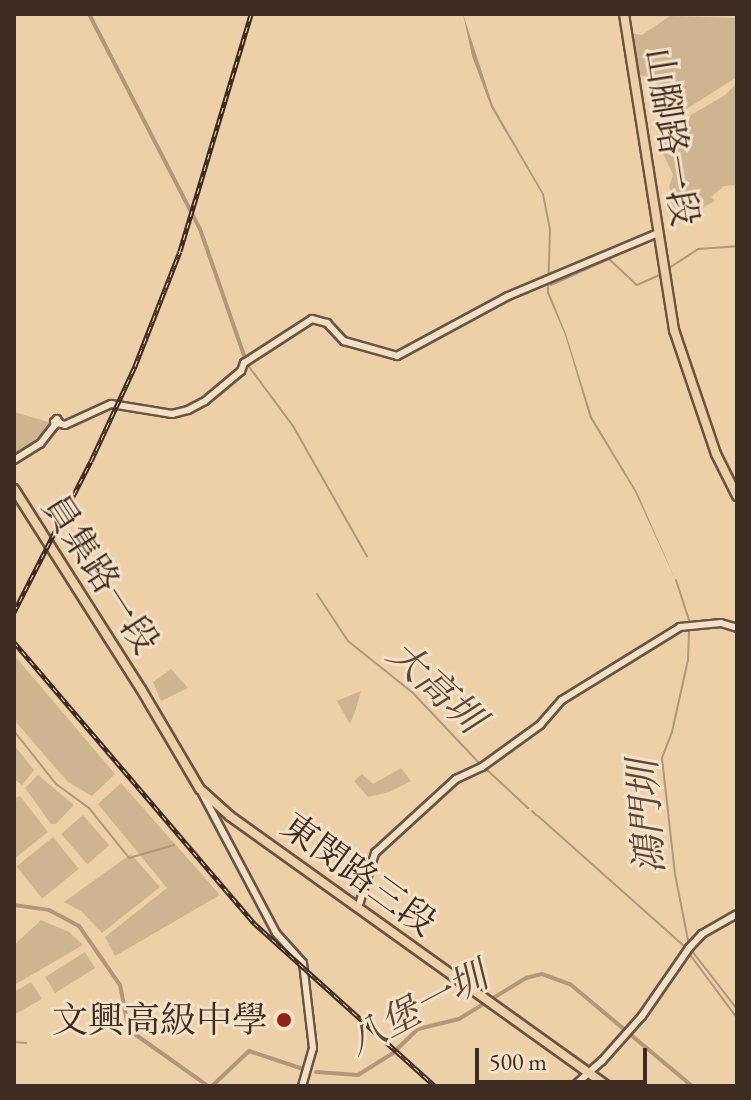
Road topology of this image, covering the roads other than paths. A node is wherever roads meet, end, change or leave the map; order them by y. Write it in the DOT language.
graph roads {
  1 [pos="624,14"];
  2 [pos="658,233"];
  3 [pos="14,460"];
  4 [pos="14,489"];
  5 [pos="737,496"];
  6 [pos="737,628"];
  7 [pos="200,789"];
  8 [pos="358,908"];
  9 [pos="737,914"];
  10 [pos="296,954"];
  11 [pos="306,1071"];
  12 [pos="589,1074"];
  13 [pos="300,1086"];
  14 [pos="574,1086"];
  15 [pos="607,1086"];
  1 -- 2 [label="main road, 山腳路一段"];
  2 -- 3 [label="street"];
  2 -- 5 [label="main road, 山腳路一段"];
  4 -- 7 [label="main road, 員集路一段"];
  6 -- 8 [label="street"];
  7 -- 8 [label="main road, 東閔路三段"];
  7 -- 10 [label="street"];
  8 -- 12 [label="main road, 東閔路三段"];
  9 -- 12 [label="street"];
  10 -- 11 [label="street"];
  10 -- 11 [label="street"];
  11 -- 13 [label="street"];
  12 -- 14 [label="street"];
  12 -- 15 [label="main road, 東閔路三段"];
}
